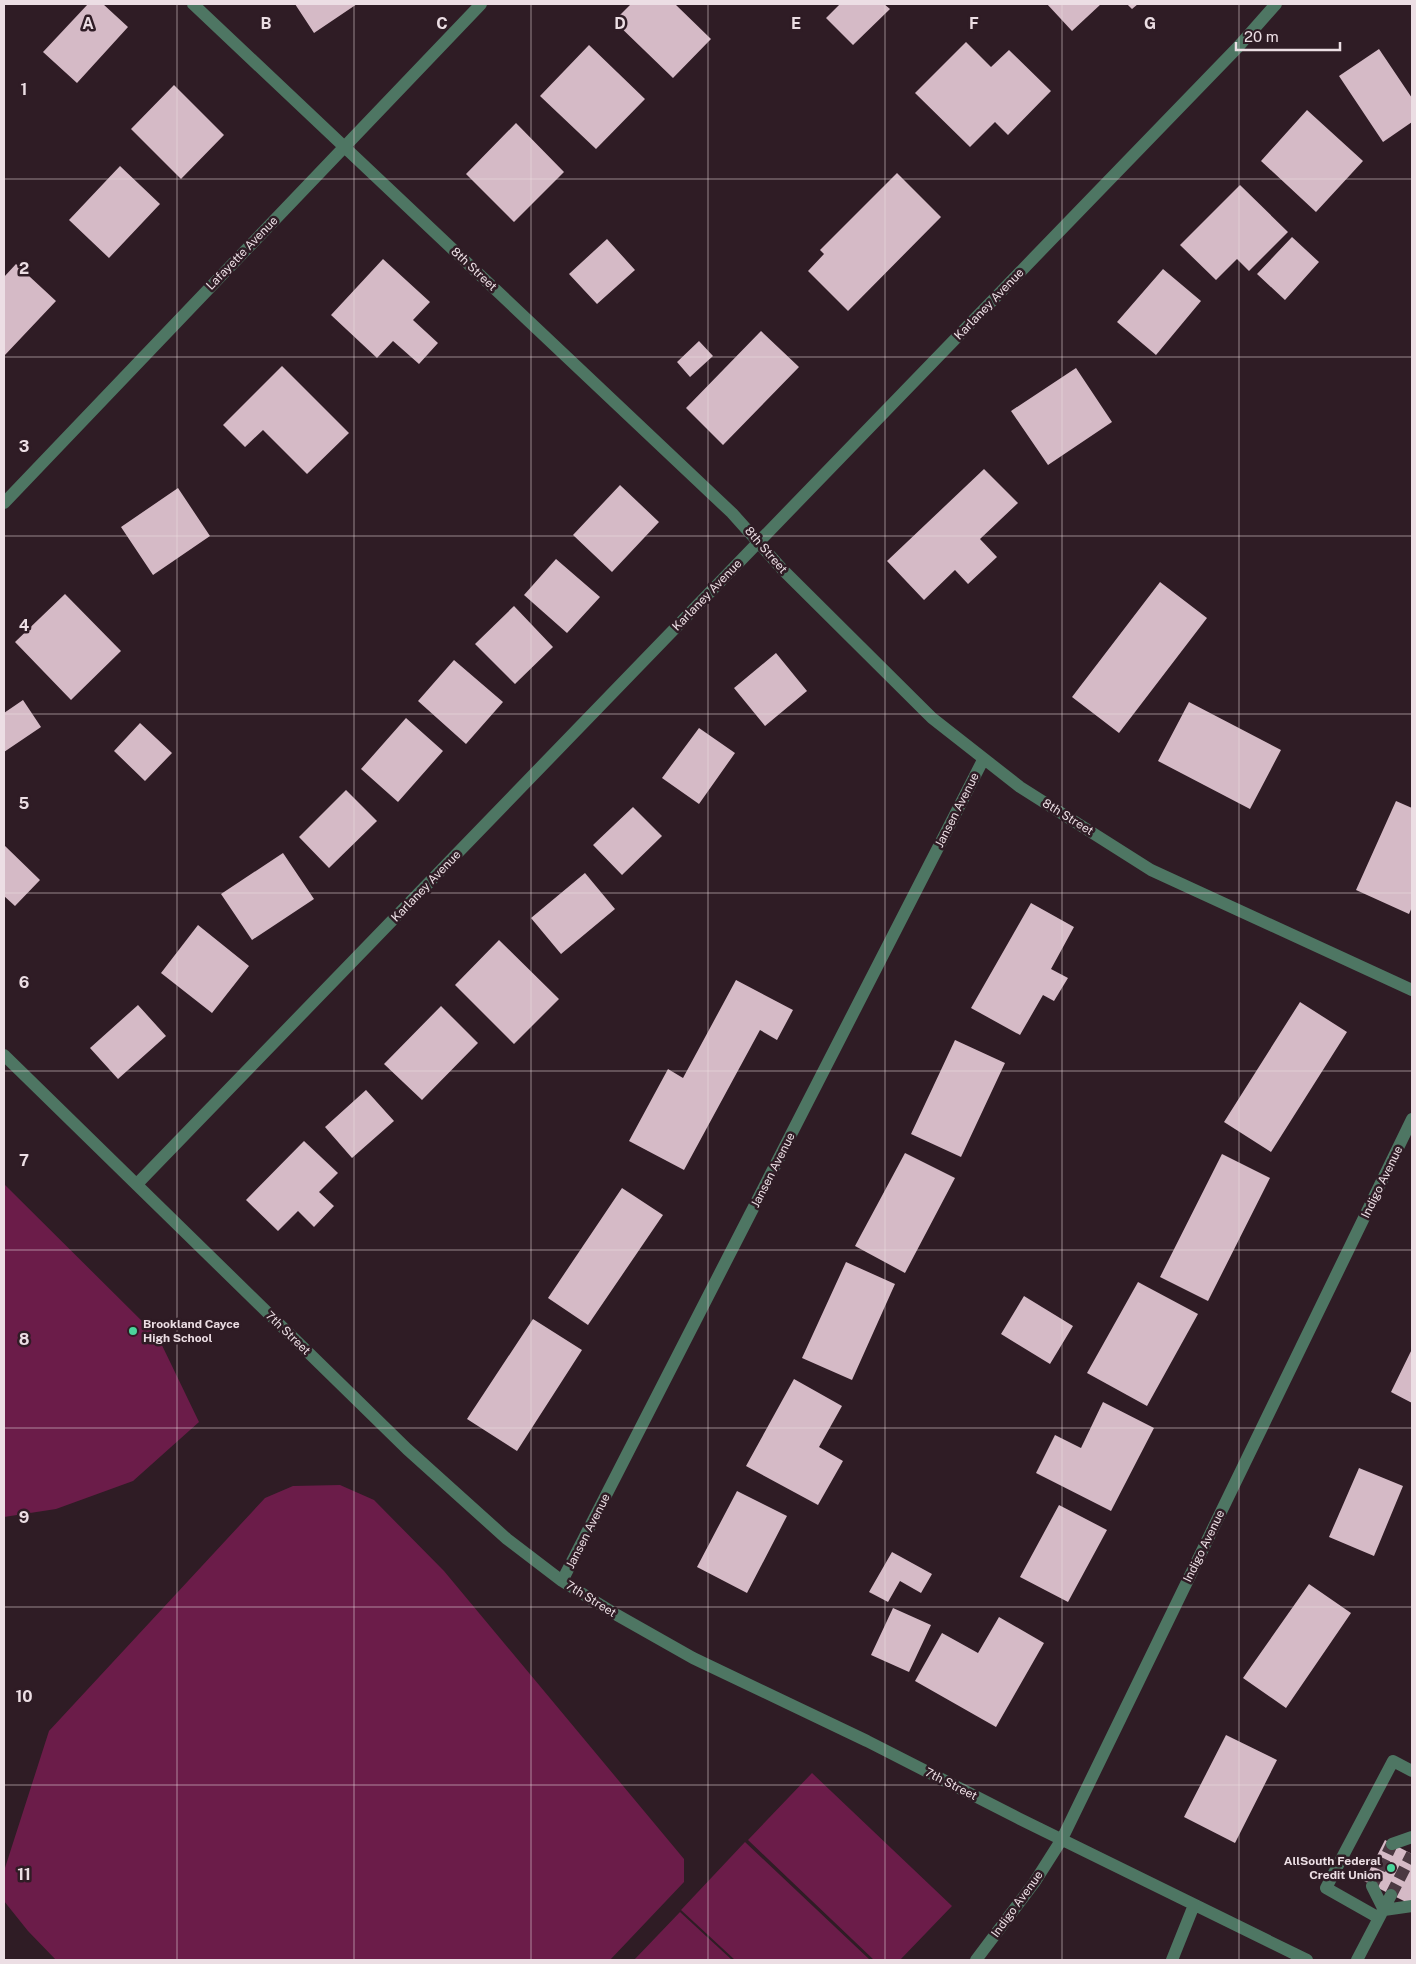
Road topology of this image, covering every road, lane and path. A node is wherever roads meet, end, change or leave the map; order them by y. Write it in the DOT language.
graph roads {
  1 [pos="193,4"];
  2 [pos="481,4"];
  3 [pos="1276,4"];
  4 [pos="344,147"];
  5 [pos="4,503"];
  6 [pos="759,542"];
  7 [pos="983,760"];
  8 [pos="1412,990"];
  9 [pos="4,1055"];
  10 [pos="1412,1119"];
  11 [pos="137,1184"];
  12 [pos="562,1581"];
  13 [pos="1412,1771"];
  14 [pos="1412,1837"];
  15 [pos="1062,1839"];
  16 [pos="1392,1844"];
  17 [pos="1372,1886"];
  18 [pos="1391,1895"];
  19 [pos="1194,1905"];
  20 [pos="1412,1906"];
  21 [pos="1381,1914"];
  22 [pos="976,1960"];
  23 [pos="1172,1960"];
  24 [pos="1307,1960"];
  25 [pos="1357,1960"];
  1 -- 4 [label="street, 8th Street"];
  2 -- 4 [label="street, Lafayette Avenue"];
  3 -- 6 [label="street, Karlaney Avenue"];
  4 -- 5 [label="street, Lafayette Avenue"];
  4 -- 6 [label="street, 8th Street"];
  6 -- 7 [label="street, 8th Street"];
  6 -- 11 [label="street, Karlaney Avenue"];
  7 -- 8 [label="street, 8th Street"];
  7 -- 12 [label="street, Jansen Avenue"];
  9 -- 11 [label="street, 7th Street"];
  10 -- 15 [label="street, Indigo Avenue"];
  11 -- 12 [label="street, 7th Street"];
  12 -- 15 [label="street, 7th Street"];
  13 -- 21 [label="street"];
  14 -- 16 [label="street"];
  15 -- 19 [label="street, 7th Street"];
  15 -- 22 [label="street, Indigo Avenue"];
  17 -- 21 [label="street"];
  18 -- 21 [label="street"];
  19 -- 23 [label="street"];
  19 -- 24 [label="street, 7th Street"];
  20 -- 21 [label="street"];
  21 -- 25 [label="street"];
}
